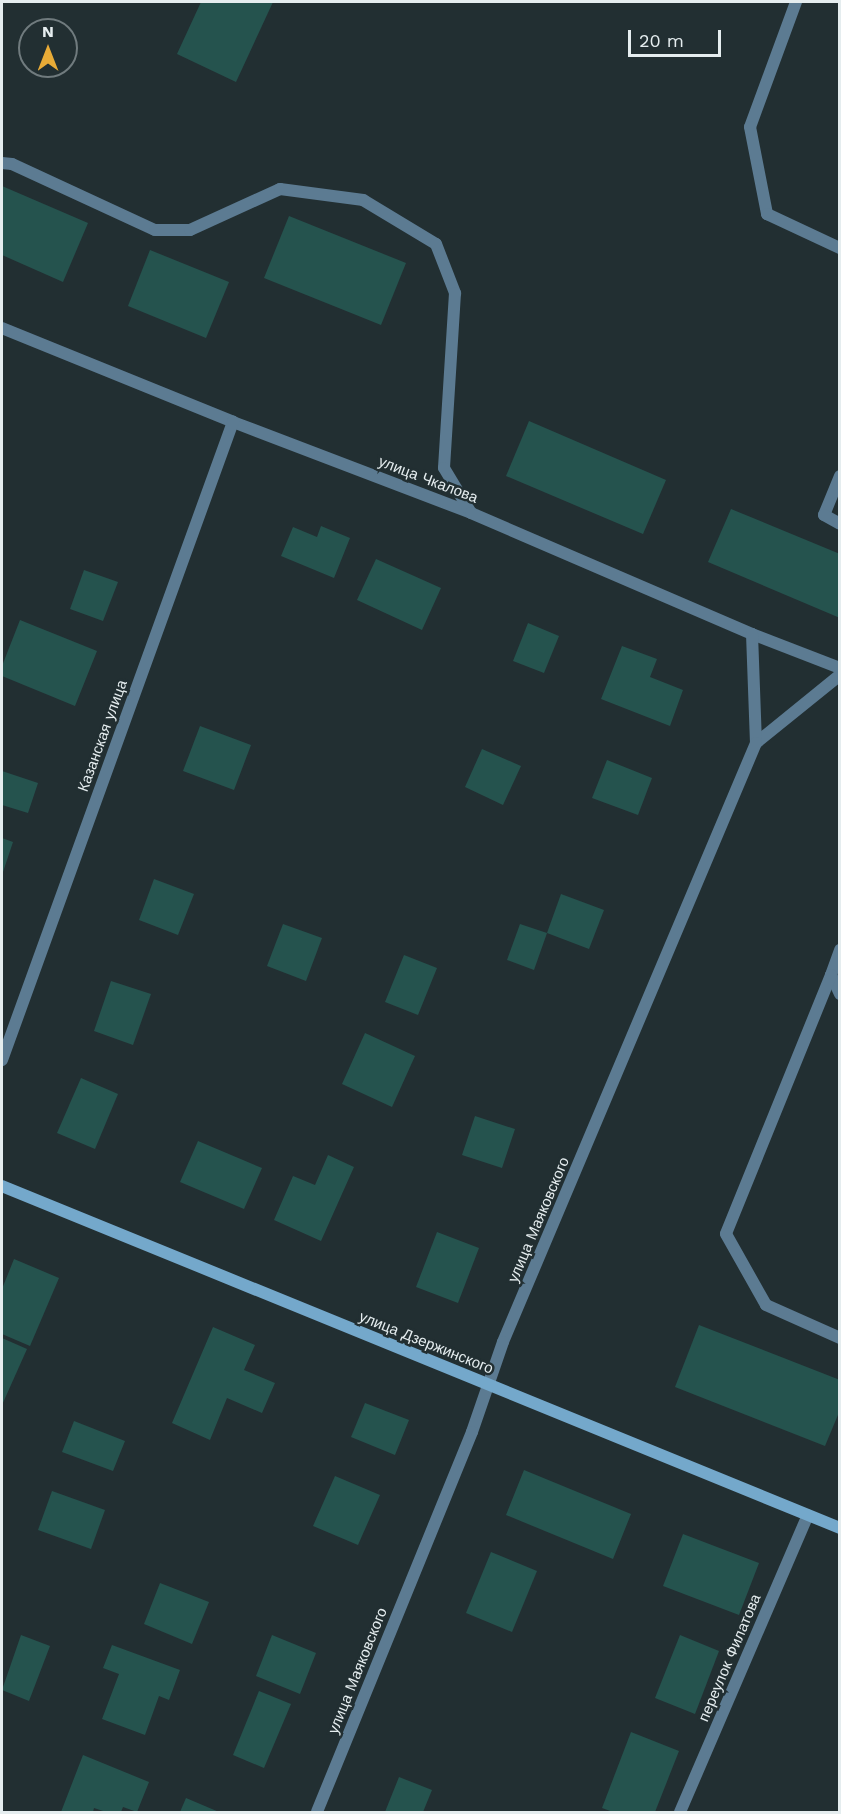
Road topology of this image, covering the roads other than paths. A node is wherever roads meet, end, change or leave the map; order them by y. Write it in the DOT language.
graph roads {
  1 [pos="796,2"];
  2 [pos="2,163"];
  3 [pos="840,248"];
  4 [pos="2,328"];
  5 [pos="233,422"];
  6 [pos="840,476"];
  7 [pos="471,513"];
  8 [pos="840,524"];
  9 [pos="752,634"];
  10 [pos="840,668"];
  11 [pos="840,675"];
  12 [pos="756,742"];
  13 [pos="840,950"];
  14 [pos="831,975"];
  15 [pos="840,994"];
  16 [pos="2,1060"];
  17 [pos="2,1186"];
  18 [pos="840,1338"];
  19 [pos="487,1385"];
  20 [pos="808,1515"];
  21 [pos="840,1528"];
  22 [pos="317,1812"];
  23 [pos="680,1812"];
  1 -- 3 [label="street"];
  2 -- 7 [label="street"];
  4 -- 5 [label="street, улица Чкалова"];
  5 -- 7 [label="street, улица Чкалова"];
  5 -- 16 [label="street, Казанская улица"];
  6 -- 8 [label="street"];
  7 -- 9 [label="street, улица Чкалова"];
  9 -- 10 [label="street, улица Чкалова"];
  9 -- 12 [label="street, улица Маяковского"];
  11 -- 12 [label="street"];
  12 -- 19 [label="street, улица Маяковского"];
  13 -- 14 [label="street"];
  14 -- 15 [label="street"];
  14 -- 18 [label="street"];
  17 -- 19 [label="street, улица Дзержинского"];
  19 -- 20 [label="street, улица Дзержинского"];
  19 -- 22 [label="street, улица Маяковского"];
  20 -- 21 [label="street, улица Дзержинского"];
  20 -- 23 [label="street, переулок Филатова"];
}
